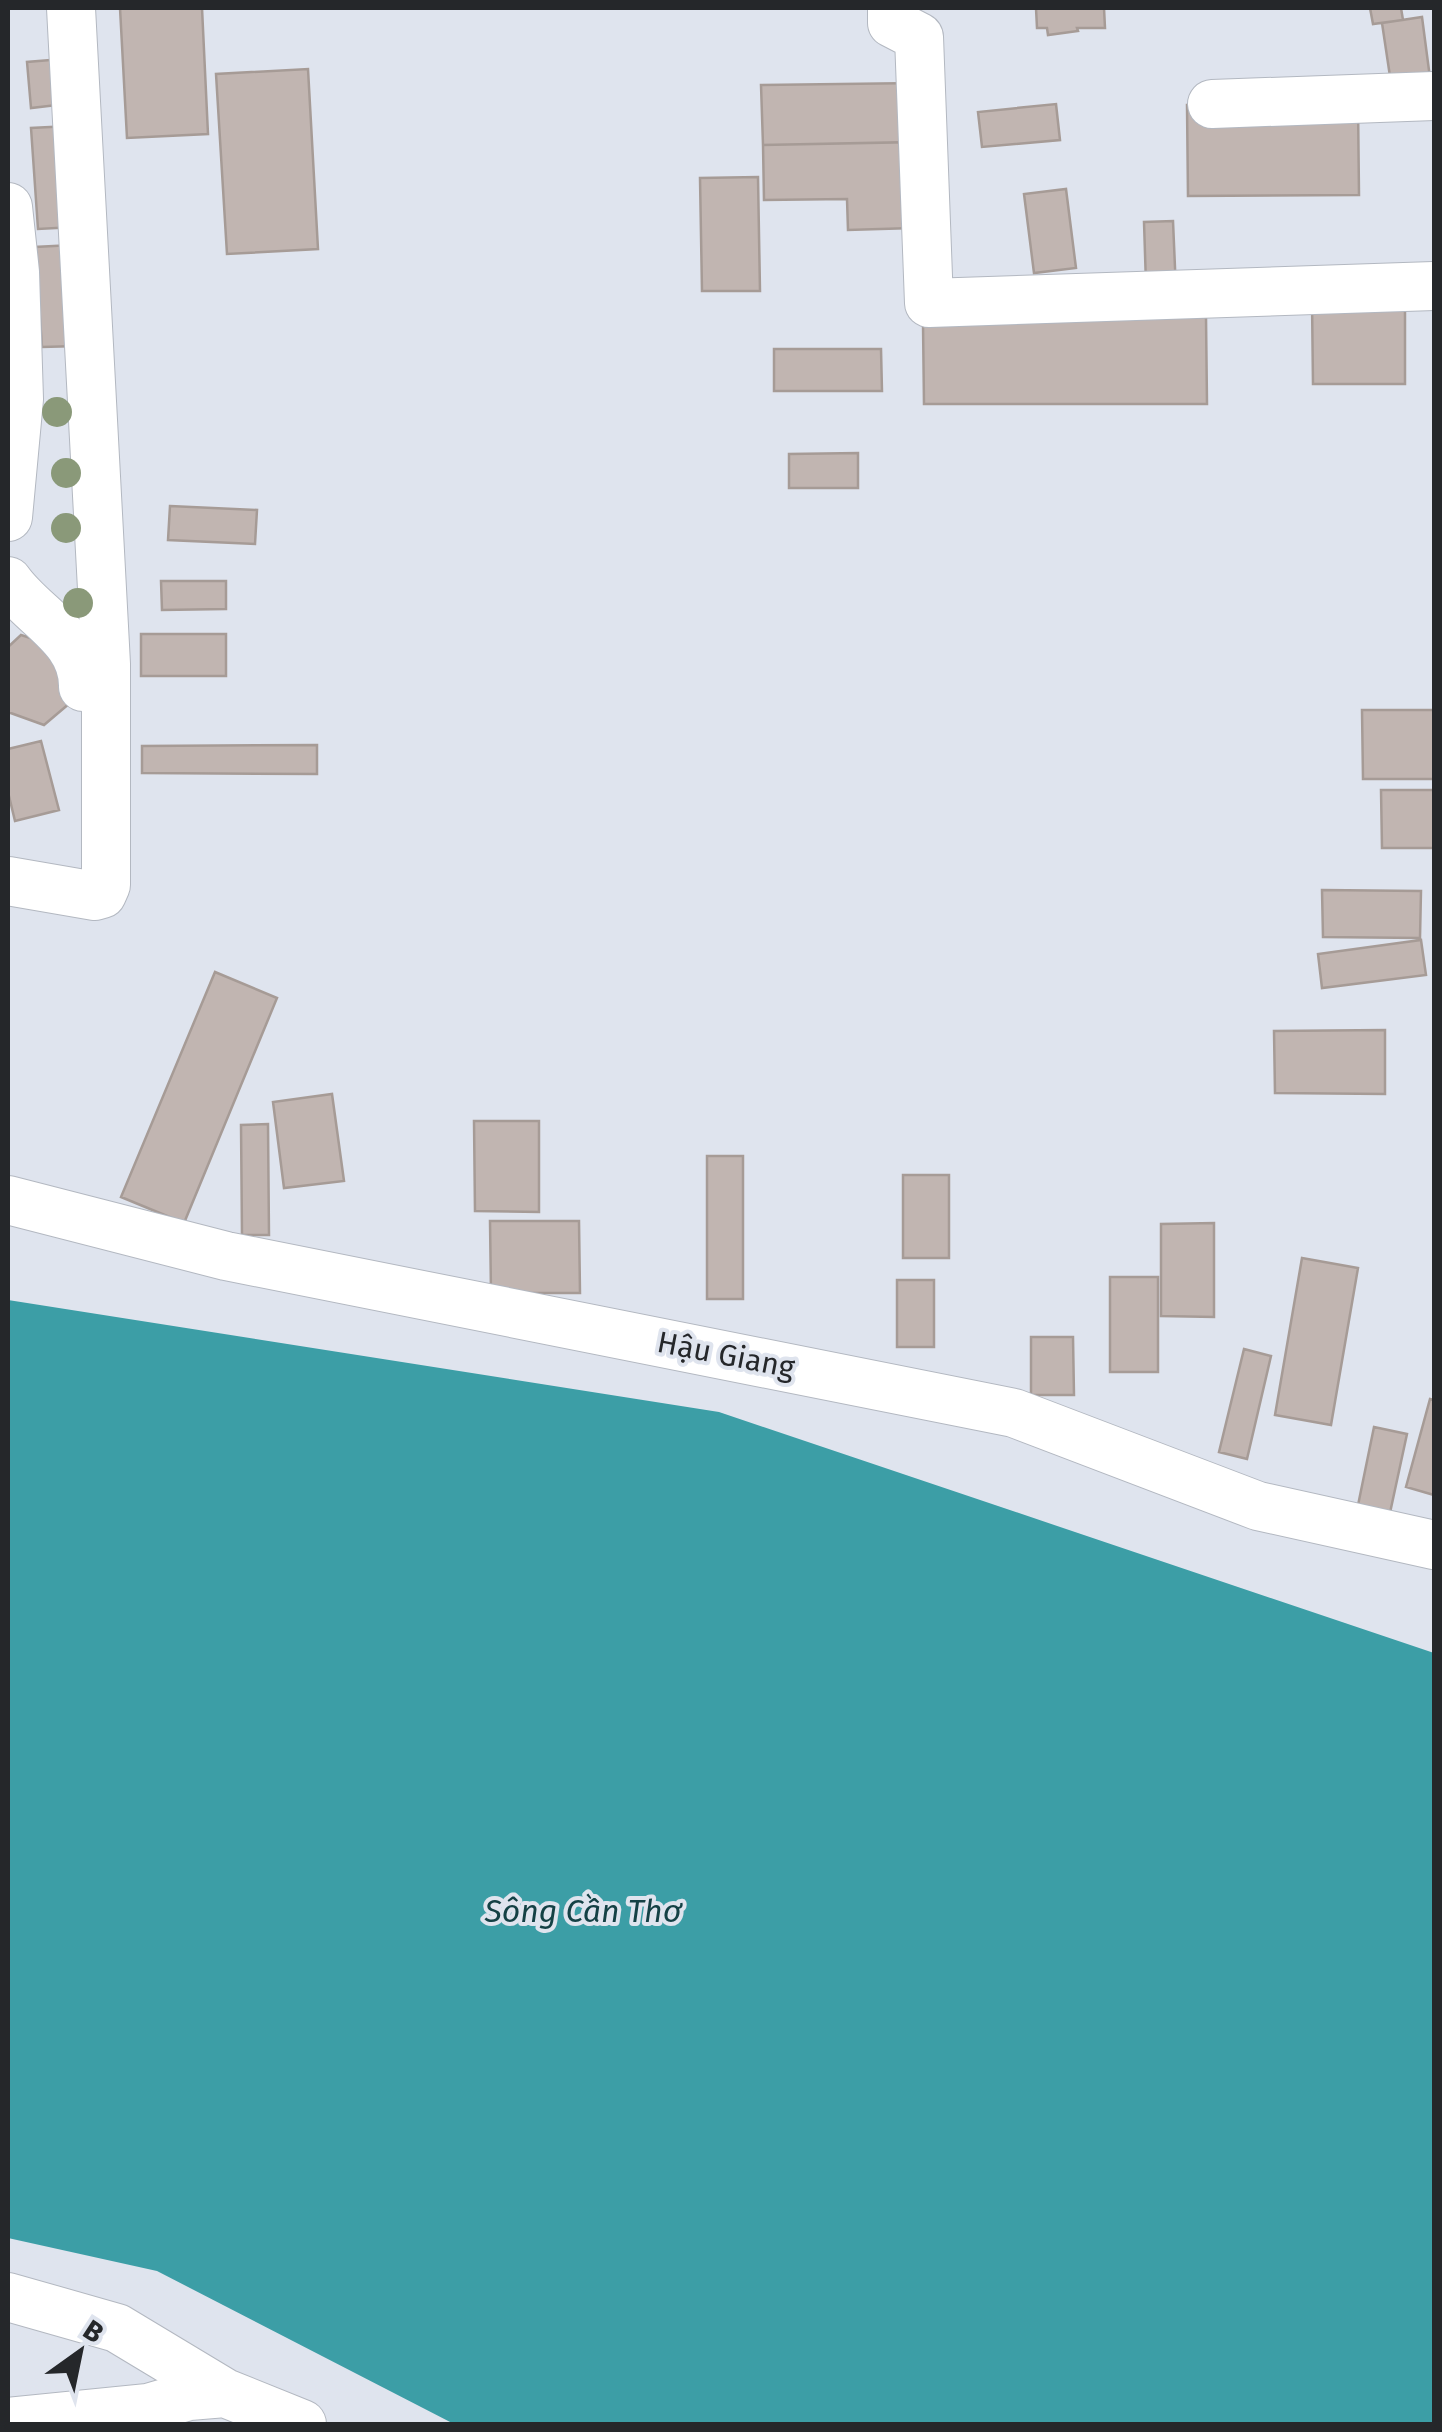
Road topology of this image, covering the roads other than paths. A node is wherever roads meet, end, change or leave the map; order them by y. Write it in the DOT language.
graph roads {
  1 [pos="71,8"];
  2 [pos="892,8"];
  3 [pos="1434,96"];
  4 [pos="1212,104"];
  5 [pos="8,207"];
  6 [pos="1434,286"];
  7 [pos="9,491"];
  8 [pos="8,581"];
  9 [pos="83,687"];
  10 [pos="8,882"];
  11 [pos="8,1200"];
  12 [pos="1434,1545"];
  13 [pos="8,2297"];
  14 [pos="207,2395"];
  15 [pos="8,2422"];
  16 [pos="302,2424"];
  1 -- 10 [label="street"];
  2 -- 6 [label="street"];
  3 -- 4 [label="street"];
  5 -- 7 [label="street"];
  8 -- 9 [label="street"];
  11 -- 12 [label="street, Hậu Giang"];
  13 -- 14 [label="street"];
  14 -- 15 [label="street"];
  14 -- 16 [label="street"];
}
